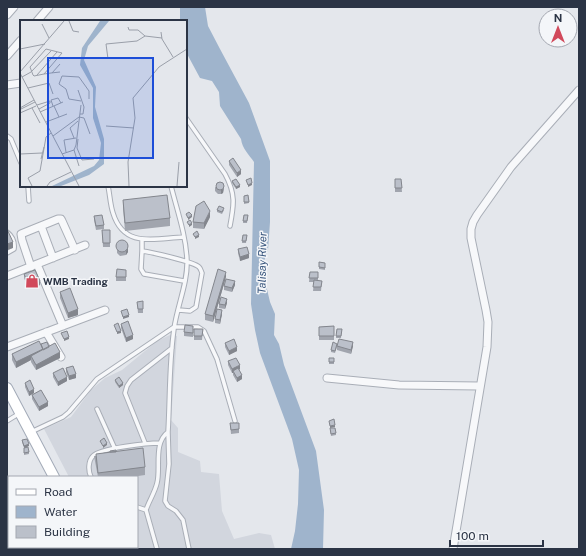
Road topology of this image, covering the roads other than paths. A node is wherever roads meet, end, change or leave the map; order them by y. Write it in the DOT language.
graph roads {
  1 [pos="14,7"];
  2 [pos="49,7"];
  3 [pos="7,15"];
  4 [pos="38,20"];
  5 [pos="20,41"];
  6 [pos="7,56"];
  7 [pos="20,82"];
  8 [pos="7,85"];
  9 [pos="579,90"];
  10 [pos="187,119"];
  11 [pos="7,136"];
  12 [pos="20,161"];
  13 [pos="28,187"];
  14 [pos="108,187"];
  15 [pos="171,187"];
  16 [pos="29,200"];
  17 [pos="41,226"];
  18 [pos="230,226"];
  19 [pos="7,232"];
  20 [pos="184,237"];
  21 [pos="142,239"];
  22 [pos="85,245"];
  23 [pos="75,250"];
  24 [pos="142,251"];
  25 [pos="7,253"];
  26 [pos="53,258"];
  27 [pos="187,262"];
  28 [pos="34,266"];
  29 [pos="7,276"];
  30 [pos="184,281"];
  31 [pos="105,310"];
  32 [pos="179,310"];
  33 [pos="63,326"];
  34 [pos="174,327"];
  35 [pos="46,332"];
  36 [pos="7,347"];
  37 [pos="172,348"];
  38 [pos="61,357"];
  39 [pos="327,378"];
  40 [pos="480,386"];
  41 [pos="7,388"];
  42 [pos="10,400"];
  43 [pos="96,409"];
  44 [pos="20,413"];
  45 [pos="7,421"];
  46 [pos="235,421"];
  47 [pos="30,432"];
  48 [pos="168,432"];
  49 [pos="160,443"];
  50 [pos="145,444"];
  51 [pos="115,450"];
  52 [pos="53,476"];
  53 [pos="91,476"];
  54 [pos="138,506"];
  55 [pos="146,510"];
  56 [pos="157,549"];
  57 [pos="189,549"];
  58 [pos="453,549"];
  1 -- 3 [label="street"];
  2 -- 4 [label="street"];
  5 -- 6 [label="street"];
  7 -- 8 [label="street"];
  9 -- 40 [label="street"];
  10 -- 18 [label="lane"];
  11 -- 12 [label="lane"];
  13 -- 16 [label="lane"];
  14 -- 21 [label="lane"];
  15 -- 20 [label="lane"];
  17 -- 23 [label="street"];
  17 -- 26 [label="street"];
  17 -- 28 [label="street"];
  19 -- 25 [label="lane"];
  20 -- 21 [label="lane"];
  20 -- 27 [label="lane"];
  21 -- 24 [label="lane"];
  22 -- 23 [label="street"];
  23 -- 26 [label="street"];
  24 -- 27 [label="lane"];
  24 -- 30 [label="lane"];
  26 -- 28 [label="street"];
  27 -- 30 [label="lane"];
  27 -- 32 [label="lane"];
  28 -- 29 [label="street"];
  28 -- 33 [label="street"];
  30 -- 32 [label="lane"];
  31 -- 33 [label="street"];
  32 -- 34 [label="lane"];
  33 -- 35 [label="street"];
  34 -- 37 [label="lane"];
  34 -- 46 [label="lane"];
  34 -- 47 [label="lane"];
  35 -- 36 [label="street"];
  35 -- 38 [label="street"];
  37 -- 48 [label="lane"];
  37 -- 50 [label="lane"];
  39 -- 40 [label="street"];
  40 -- 58 [label="street"];
  41 -- 42 [label="main road"];
  42 -- 44 [label="main road"];
  43 -- 51 [label="lane"];
  44 -- 45 [label="lane"];
  44 -- 47 [label="main road"];
  47 -- 52 [label="main road"];
  48 -- 49 [label="lane"];
  48 -- 57 [label="lane"];
  49 -- 50 [label="lane"];
  49 -- 55 [label="lane"];
  50 -- 51 [label="lane"];
  51 -- 53 [label="lane"];
  54 -- 55 [label="lane"];
  55 -- 56 [label="lane"];
}
